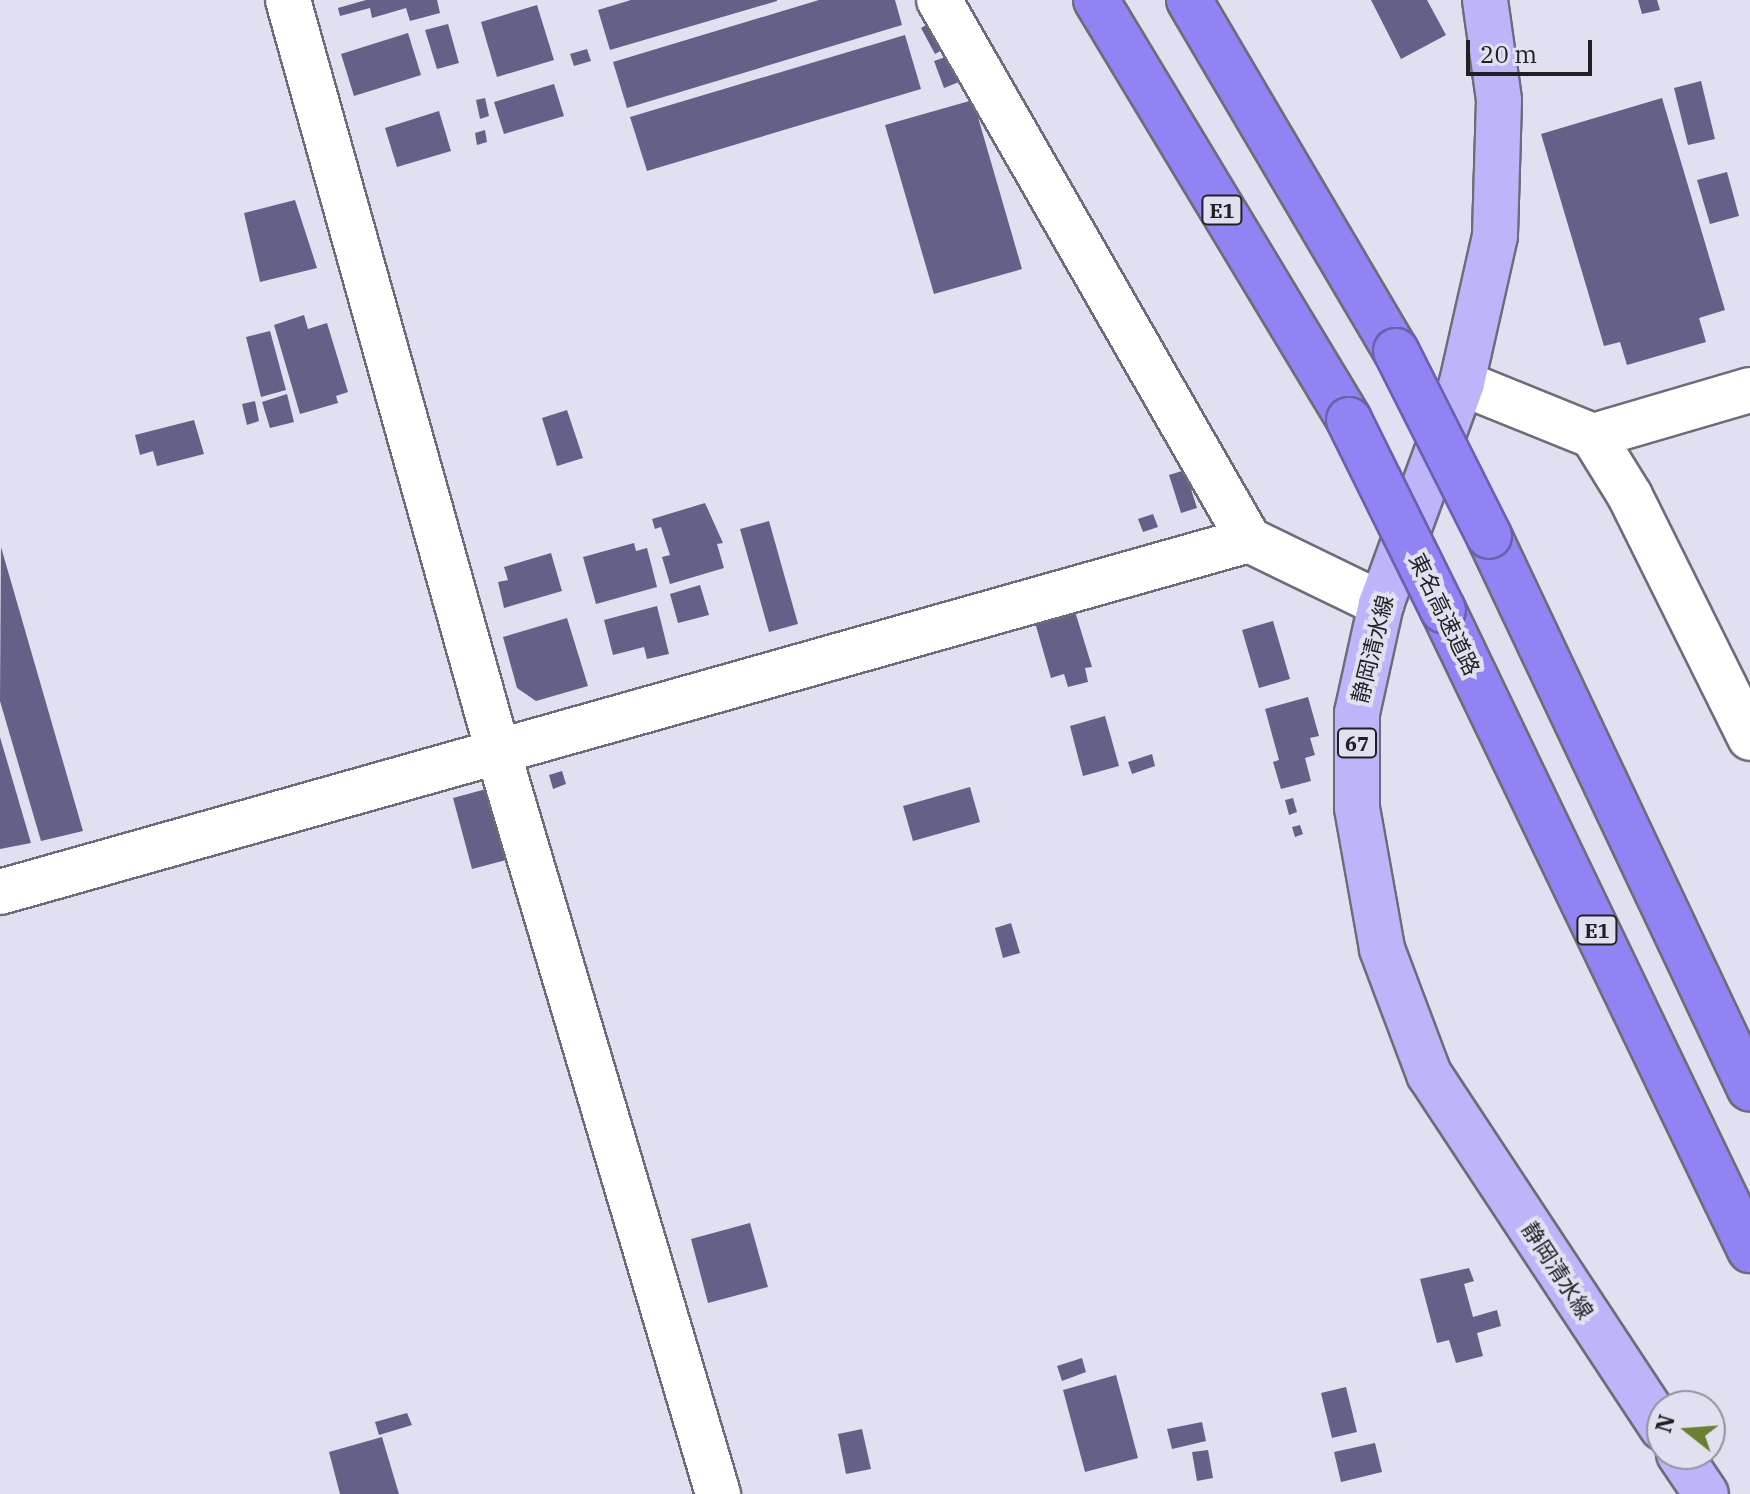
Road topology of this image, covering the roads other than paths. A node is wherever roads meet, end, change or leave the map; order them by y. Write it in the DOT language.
graph roads {
  1 [pos="288,0"];
  2 [pos="939,0"];
  3 [pos="1096,0"];
  4 [pos="1189,0"];
  5 [pos="1485,0"];
  6 [pos="1462,383"];
  7 [pos="1750,390"];
  8 [pos="1593,436"];
  9 [pos="1249,540"];
  10 [pos="1381,604"];
  11 [pos="1750,738"];
  12 [pos="499,755"];
  13 [pos="0,892"];
  14 [pos="1750,1089"];
  15 [pos="1750,1250"];
  16 [pos="1646,1404"];
  17 [pos="1690,1470"];
  18 [pos="718,1494"];
  19 [pos="1706,1494"];
  1 -- 12 [label="street"];
  2 -- 9 [label="street"];
  3 -- 15 [label="highway, 東名高速道路 / E1, bridge"];
  4 -- 14 [label="highway, bridge"];
  5 -- 6 [label="main road, 静岡清水線 / 67"];
  6 -- 8 [label="street"];
  6 -- 10 [label="main road, 静岡清水線 / 67"];
  7 -- 8 [label="street"];
  8 -- 11 [label="street"];
  9 -- 10 [label="street"];
  9 -- 12 [label="street"];
  10 -- 16 [label="main road, 静岡清水線 / 67"];
  12 -- 13 [label="street"];
  12 -- 18 [label="street"];
  17 -- 19 [label="main road"];
}
